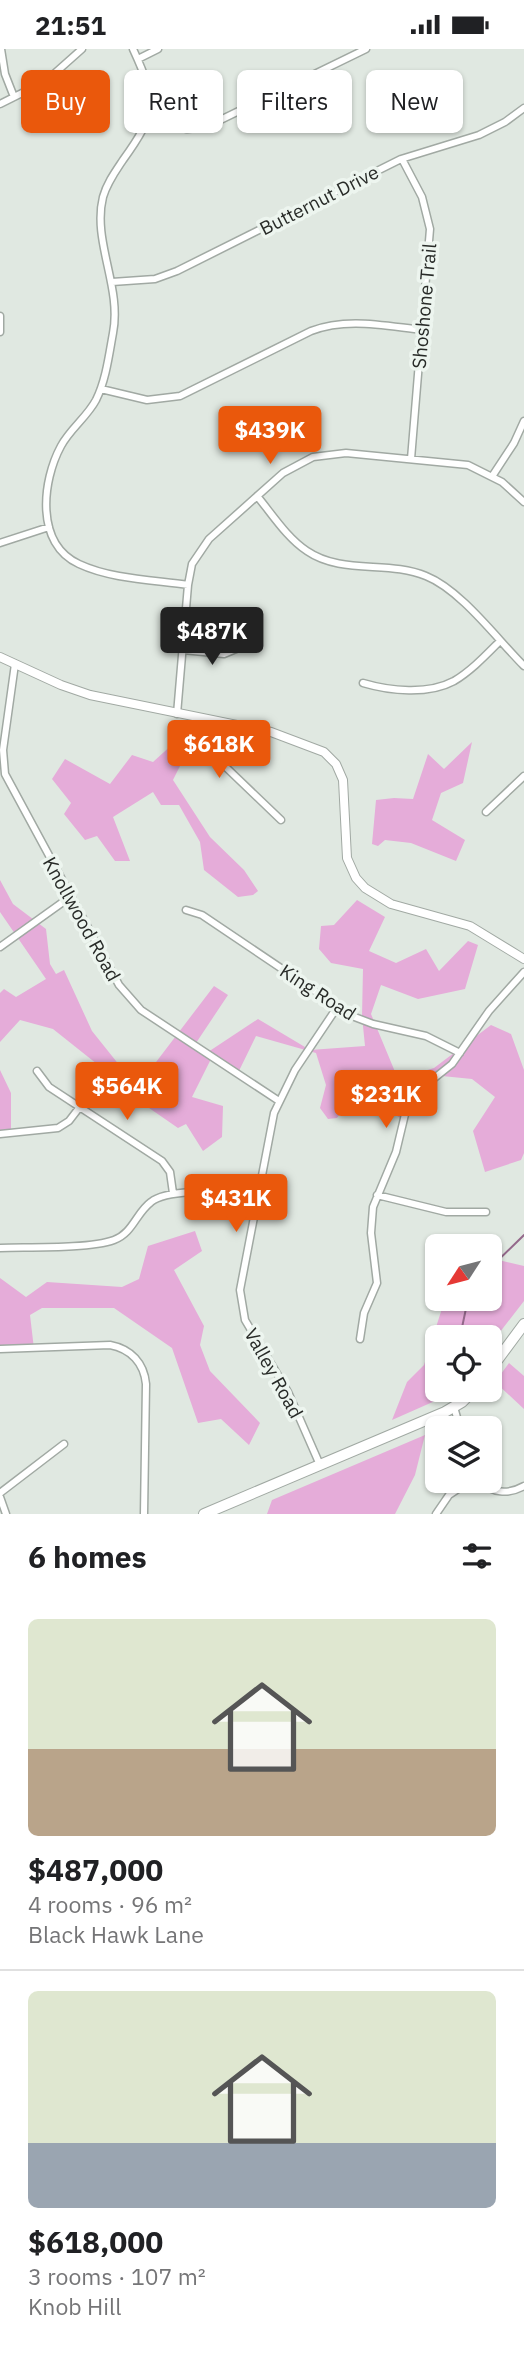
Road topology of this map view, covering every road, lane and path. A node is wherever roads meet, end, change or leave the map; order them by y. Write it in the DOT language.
graph roads {
  1 [pos="1,49"];
  2 [pos="82,49"];
  3 [pos="133,49"];
  4 [pos="158,49"];
  5 [pos="366,49"];
  6 [pos="138,59"];
  7 [pos="142,70"];
  8 [pos="14,97"];
  9 [pos="0,104"];
  10 [pos="524,108"];
  11 [pos="223,119"];
  12 [pos="142,133"];
  13 [pos="402,159"];
  14 [pos="112,282"];
  15 [pos="0,316"];
  16 [pos="423,330"];
  17 [pos="0,332"];
  18 [pos="101,389"];
  19 [pos="524,421"];
  20 [pos="411,459"];
  21 [pos="493,475"];
  22 [pos="257,496"];
  23 [pos="524,502"];
  24 [pos="49,527"];
  25 [pos="0,543"];
  26 [pos="188,585"];
  27 [pos="500,641"];
  28 [pos="236,649"];
  29 [pos="183,650"];
  30 [pos="0,657"];
  31 [pos="15,664"];
  32 [pos="524,666"];
  33 [pos="363,683"];
  34 [pos="177,713"];
  35 [pos="205,719"];
  36 [pos="524,776"];
  37 [pos="486,812"];
  38 [pos="281,820"];
  39 [pos="70,897"];
  40 [pos="186,911"];
  41 [pos="0,947"];
  42 [pos="524,959"];
  43 [pos="524,972"];
  44 [pos="338,1006"];
  45 [pos="460,1053"];
  46 [pos="37,1071"];
  47 [pos="279,1101"];
  48 [pos="79,1108"];
  49 [pos="0,1133"];
  50 [pos="173,1193"];
  51 [pos="258,1193"];
  52 [pos="377,1195"];
  53 [pos="486,1212"];
  54 [pos="0,1248"];
  55 [pos="524,1324"];
  56 [pos="360,1339"];
  57 [pos="0,1349"];
  58 [pos="502,1354"];
  59 [pos="460,1402"];
  60 [pos="454,1407"];
  61 [pos="457,1416"];
  62 [pos="64,1444"];
  63 [pos="320,1465"];
  64 [pos="524,1486"];
  65 [pos="502,1491"];
  66 [pos="452,1493"];
  67 [pos="0,1495"];
  68 [pos="6,1514"];
  69 [pos="144,1514"];
  70 [pos="204,1514"];
  71 [pos="436,1514"];
  1 -- 8 [label="street"];
  2 -- 8 [label="street"];
  3 -- 6 [label="street"];
  4 -- 6 [label="street"];
  5 -- 11 [label="street"];
  6 -- 7 [label="street"];
  8 -- 9 [label="street"];
  10 -- 13 [label="street, Butternut Drive"];
  12 -- 14 [label="street"];
  13 -- 14 [label="street, Butternut Drive"];
  13 -- 16 [label="street, Shoshone Trail"];
  14 -- 18 [label="street"];
  15 -- 17 [label="street"];
  16 -- 18 [label="street"];
  16 -- 20 [label="street, Shoshone Trail"];
  18 -- 24 [label="street"];
  19 -- 21 [label="street"];
  20 -- 21 [label="street"];
  20 -- 22 [label="street"];
  21 -- 23 [label="street"];
  22 -- 26 [label="street"];
  22 -- 27 [label="street"];
  24 -- 25 [label="street"];
  24 -- 26 [label="street"];
  26 -- 29 [label="street"];
  27 -- 32 [label="street"];
  27 -- 33 [label="street"];
  28 -- 29 [label="street"];
  29 -- 34 [label="street"];
  30 -- 31 [label="street"];
  31 -- 34 [label="street"];
  31 -- 39 [label="street, Knollwood Road"];
  34 -- 35 [label="street"];
  35 -- 38 [label="street"];
  35 -- 42 [label="street"];
  36 -- 37 [label="street"];
  39 -- 41 [label="street"];
  39 -- 47 [label="street, Knollwood Road"];
  40 -- 44 [label="street, King Road"];
  43 -- 45 [label="street"];
  44 -- 45 [label="street, King Road"];
  44 -- 47 [label="street, Valley Road"];
  45 -- 52 [label="street"];
  46 -- 48 [label="street"];
  47 -- 51 [label="street, Valley Road"];
  48 -- 49 [label="street"];
  48 -- 50 [label="street"];
  50 -- 51 [label="street"];
  50 -- 54 [label="street"];
  51 -- 63 [label="street, Valley Road"];
  52 -- 53 [label="street"];
  52 -- 56 [label="street"];
  55 -- 58 [label="main road"];
  57 -- 69 [label="street"];
  59 -- 60 [label="main road"];
  60 -- 61 [label="street"];
  60 -- 63 [label="main road"];
  62 -- 67 [label="street"];
  63 -- 70 [label="main road"];
  64 -- 65 [label="street"];
  66 -- 71 [label="street"];
  67 -- 68 [label="street"];
}
